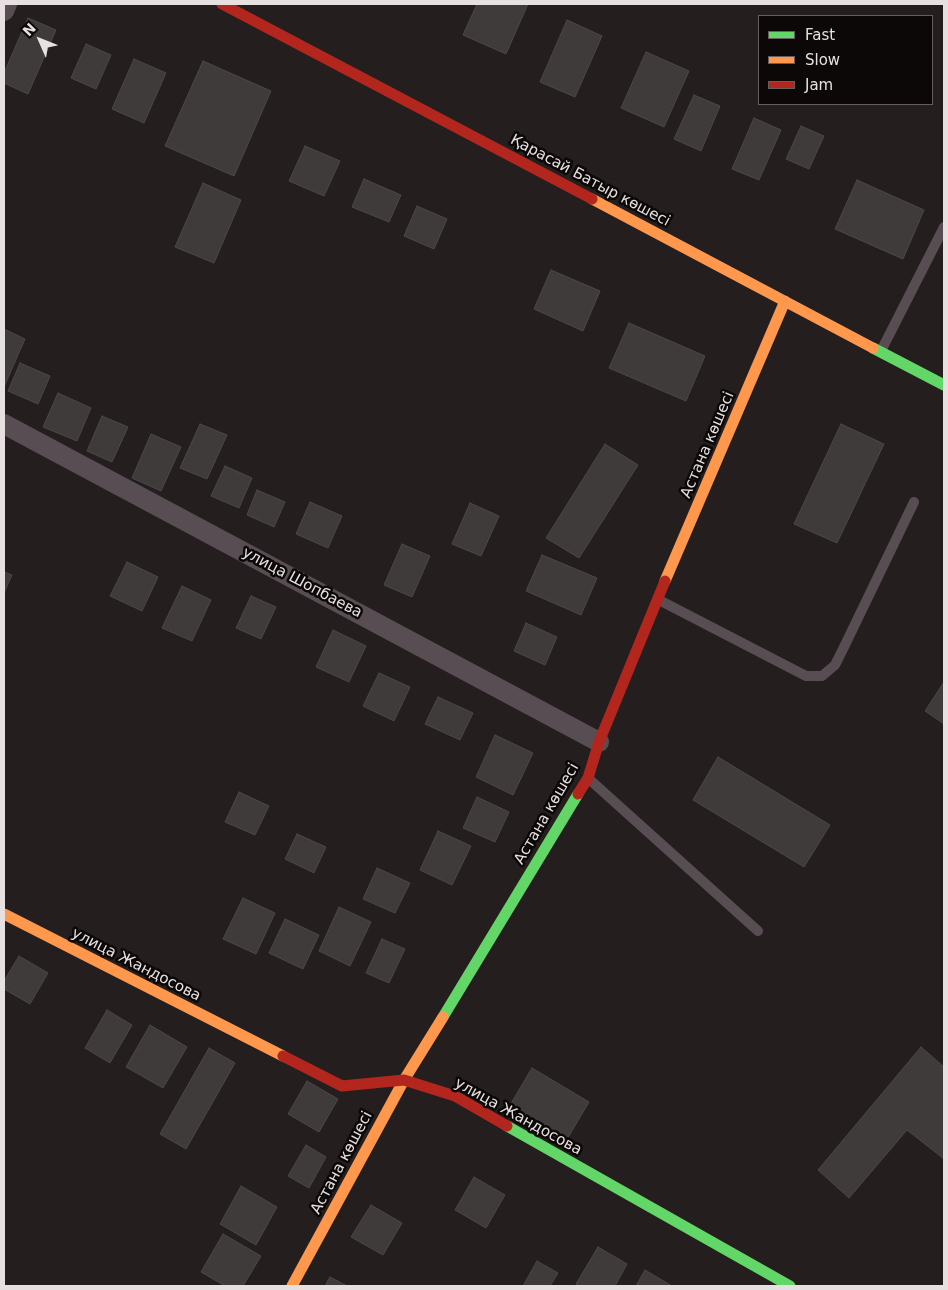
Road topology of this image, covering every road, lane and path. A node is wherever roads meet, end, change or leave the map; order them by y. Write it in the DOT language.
graph roads {
  1 [pos="8,4"];
  2 [pos="222,4"];
  3 [pos="4,11"];
  4 [pos="944,227"];
  5 [pos="785,302"];
  6 [pos="881,352"];
  7 [pos="944,386"];
  8 [pos="4,424"];
  9 [pos="914,502"];
  10 [pos="658,599"];
  11 [pos="599,742"];
  12 [pos="588,778"];
  13 [pos="4,914"];
  14 [pos="758,932"];
  15 [pos="404,1080"];
  16 [pos="292,1286"];
  17 [pos="790,1286"];
  1 -- 3 [label="street"];
  2 -- 5 [label="street, Қарасай Батыр көшесі"];
  4 -- 6 [label="lane"];
  5 -- 6 [label="street, Қарасай Батыр көшесі"];
  5 -- 10 [label="street, Астана көшесі"];
  6 -- 7 [label="street, Қарасай Батыр көшесі"];
  8 -- 11 [label="street, улица Шопбаева"];
  9 -- 10 [label="lane"];
  10 -- 11 [label="street, Астана көшесі"];
  11 -- 12 [label="street, Астана көшесі"];
  12 -- 14 [label="lane"];
  12 -- 15 [label="street, Астана көшесі"];
  13 -- 15 [label="street, улица Жандосова"];
  15 -- 16 [label="street, Астана көшесі"];
  15 -- 17 [label="street, улица Жандосова"];
}
